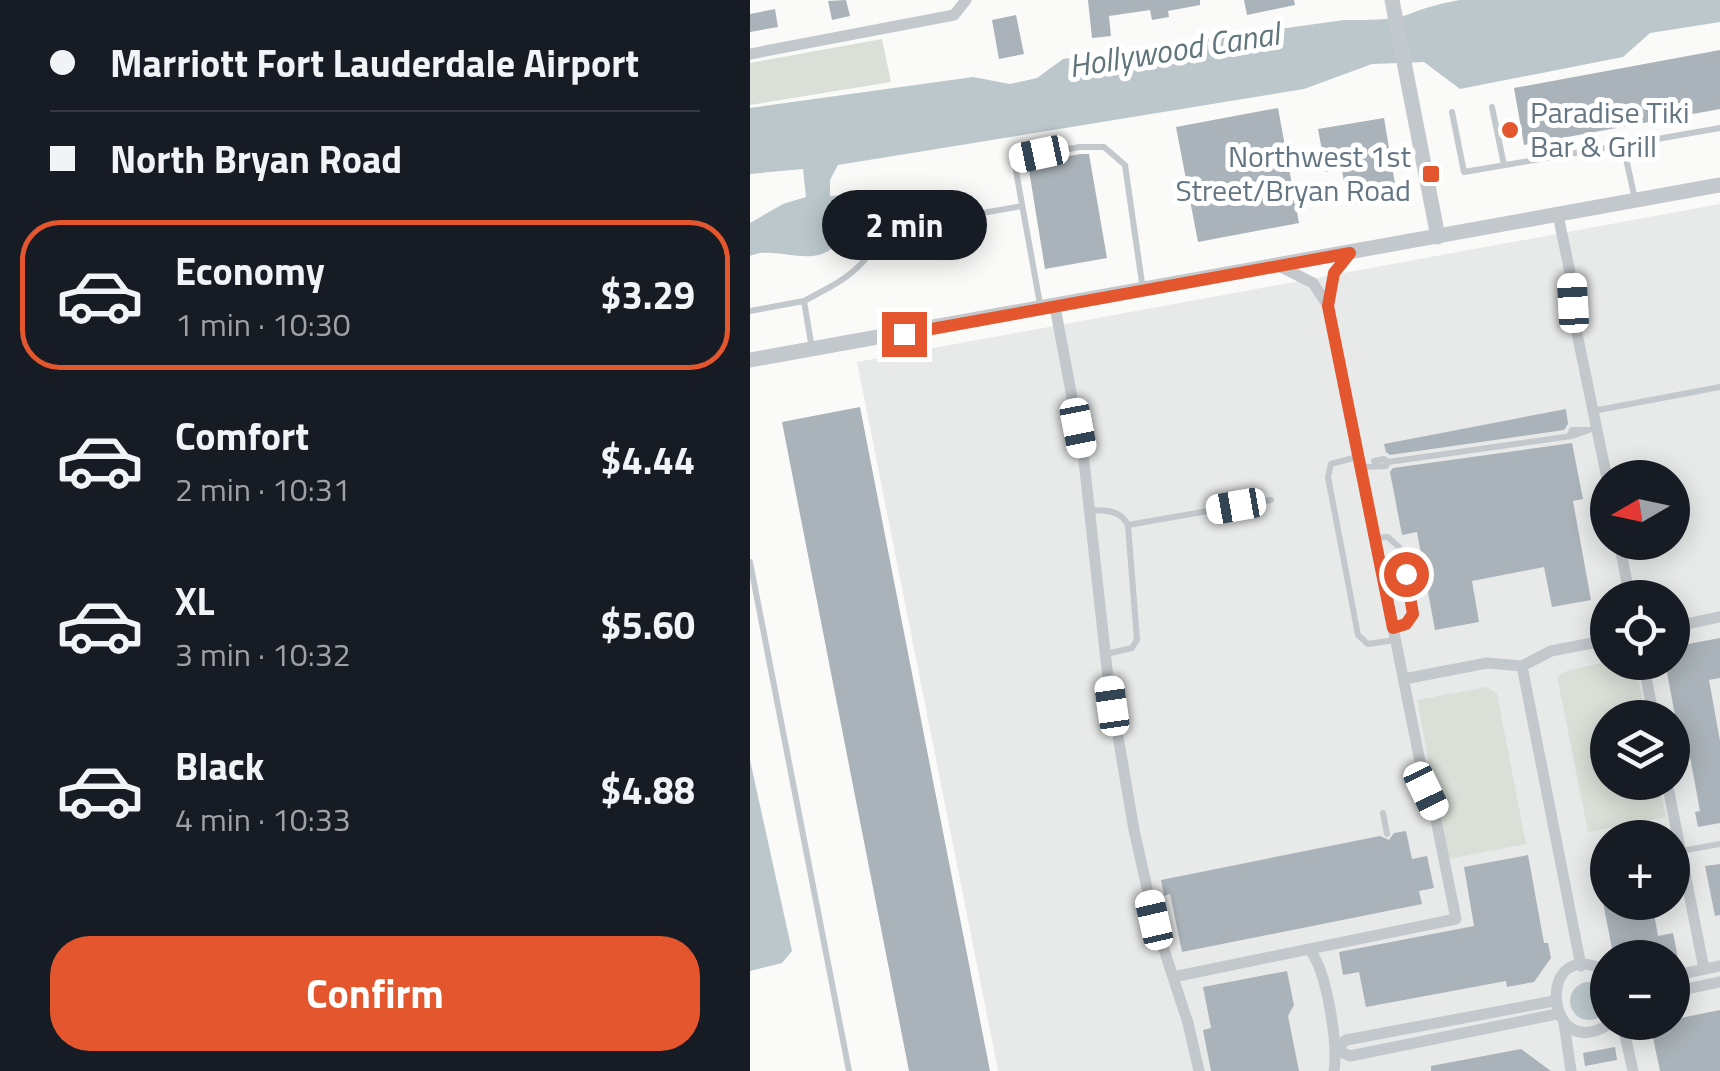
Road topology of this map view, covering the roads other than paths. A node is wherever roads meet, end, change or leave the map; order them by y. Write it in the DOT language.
graph roads {
  1 [pos="966,0"];
  2 [pos="1393,6"];
  3 [pos="750,54"];
  4 [pos="1492,107"];
  5 [pos="1452,112"];
  6 [pos="1720,128"];
  7 [pos="1622,145"];
  8 [pos="1504,166"];
  9 [pos="1720,185"];
  10 [pos="1635,200"];
  11 [pos="1022,206"];
  12 [pos="1558,215"];
  13 [pos="1438,236"];
  14 [pos="1350,253"];
  15 [pos="1278,266"];
  16 [pos="1143,290"];
  17 [pos="804,301"];
  18 [pos="1328,306"];
  19 [pos="1048,309"];
  20 [pos="750,312"];
  21 [pos="812,350"];
  22 [pos="750,360"];
  23 [pos="1720,387"];
  24 [pos="1593,411"];
  25 [pos="1591,429"];
  26 [pos="1601,460"];
  27 [pos="1366,462"];
  28 [pos="1272,500"];
  29 [pos="1090,510"];
  30 [pos="1128,525"];
  31 [pos="1374,538"];
  32 [pos="1401,549"];
  33 [pos="750,562"];
  34 [pos="1406,574"];
  35 [pos="1720,617"];
  36 [pos="1690,623"];
  37 [pos="1394,634"];
  38 [pos="1590,643"];
  39 [pos="1105,654"];
  40 [pos="1522,666"];
  41 [pos="1404,679"];
  42 [pos="1383,813"];
  43 [pos="1387,834"];
  44 [pos="1720,844"];
  45 [pos="1690,850"];
  46 [pos="1690,901"];
  47 [pos="1308,949"];
  48 [pos="1590,965"];
  49 [pos="1582,966"];
  50 [pos="1720,966"];
  51 [pos="1704,969"];
  52 [pos="1690,972"];
  53 [pos="1173,977"];
  54 [pos="1720,982"];
  55 [pos="1690,988"];
  56 [pos="1558,1012"];
  57 [pos="1590,1031"];
  58 [pos="1626,1040"];
  59 [pos="1336,1050"];
  60 [pos="849,1071"];
  61 [pos="1199,1071"];
  62 [pos="1334,1071"];
  63 [pos="1571,1071"];
  64 [pos="1633,1071"];
  1 -- 3 [label="street"];
  2 -- 13 [label="street"];
  4 -- 8 [label="lane"];
  5 -- 8 [label="lane"];
  6 -- 7 [label="lane"];
  7 -- 8 [label="lane"];
  7 -- 10 [label="lane"];
  9 -- 10 [label="street"];
  10 -- 12 [label="street"];
  11 -- 16 [label="lane"];
  11 -- 17 [label="lane"];
  11 -- 19 [label="lane"];
  12 -- 13 [label="street"];
  12 -- 24 [label="street"];
  13 -- 14 [label="street"];
  14 -- 15 [label="street"];
  14 -- 18 [label="street"];
  15 -- 16 [label="street"];
  15 -- 18 [label="street"];
  16 -- 19 [label="street"];
  17 -- 20 [label="lane"];
  17 -- 21 [label="lane"];
  18 -- 27 [label="street"];
  19 -- 21 [label="street"];
  19 -- 29 [label="street"];
  21 -- 22 [label="street"];
  23 -- 24 [label="lane"];
  24 -- 25 [label="street"];
  25 -- 26 [label="street"];
  25 -- 27 [label="lane"];
  27 -- 31 [label="street"];
  27 -- 37 [label="lane"];
  28 -- 30 [label="lane"];
  29 -- 30 [label="lane"];
  29 -- 39 [label="street"];
  30 -- 39 [label="lane"];
  31 -- 32 [label="lane"];
  31 -- 37 [label="street"];
  33 -- 60 [label="lane"];
  34 -- 37 [label="lane"];
  35 -- 36 [label="street"];
  37 -- 41 [label="street"];
  38 -- 40 [label="street"];
  39 -- 53 [label="street"];
  40 -- 41 [label="street"];
  40 -- 49 [label="street"];
  41 -- 47 [label="street"];
  42 -- 43 [label="lane"];
  44 -- 45 [label="lane"];
  46 -- 51 [label="street"];
  47 -- 53 [label="street"];
  47 -- 59 [label="street"];
  48 -- 49 [label="street"];
  49 -- 56 [label="street"];
  50 -- 51 [label="street"];
  51 -- 52 [label="street"];
  53 -- 61 [label="street"];
  54 -- 55 [label="street"];
  56 -- 57 [label="street"];
  56 -- 59 [label="street"];
  56 -- 63 [label="street"];
  58 -- 64 [label="street"];
  59 -- 62 [label="street"];
}
